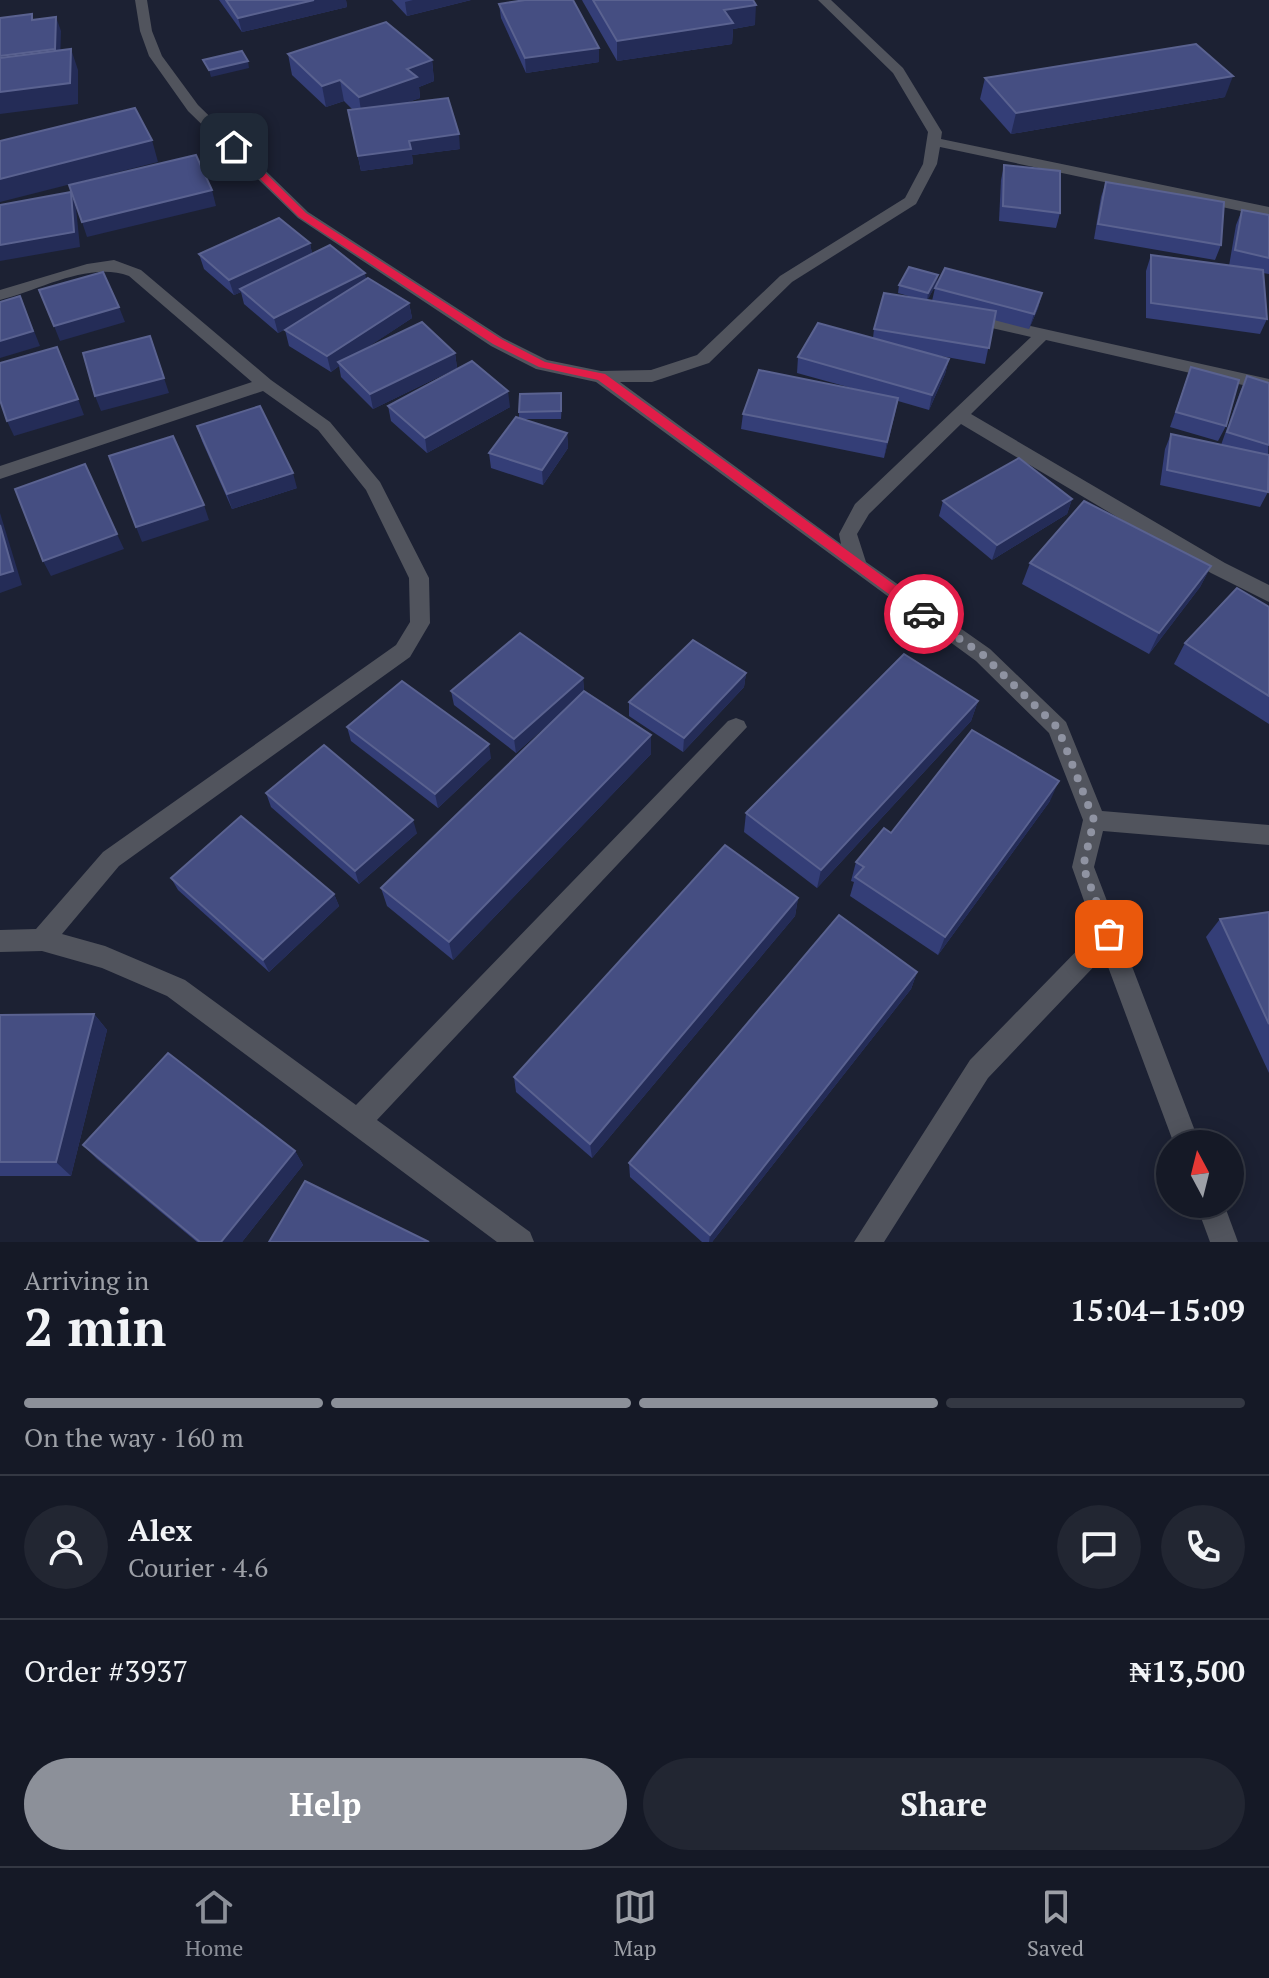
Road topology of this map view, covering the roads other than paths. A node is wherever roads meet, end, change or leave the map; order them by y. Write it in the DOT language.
graph roads {
  1 [pos="141,0"];
  2 [pos="824,0"];
  3 [pos="935,142"];
  4 [pos="1269,212"];
  5 [pos="0,295"];
  6 [pos="956,315"];
  7 [pos="1042,335"];
  8 [pos="601,377"];
  9 [pos="265,384"];
  10 [pos="1269,385"];
  11 [pos="959,415"];
  12 [pos="0,473"];
  13 [pos="857,566"];
  14 [pos="1269,594"];
  15 [pos="736,727"];
  16 [pos="1094,820"];
  17 [pos="1269,835"];
  18 [pos="1109,934"];
  19 [pos="42,940"];
  20 [pos="0,941"];
  21 [pos="357,1122"];
  22 [pos="1182,1130"];
  23 [pos="1215,1218"];
  24 [pos="520,1242"];
  25 [pos="868,1242"];
  26 [pos="1224,1242"];
  1 -- 8 [label="street"];
  2 -- 3 [label="street"];
  3 -- 4 [label="street"];
  3 -- 8 [label="street"];
  5 -- 9 [label="street"];
  6 -- 7 [label="street"];
  7 -- 10 [label="street"];
  7 -- 11 [label="street"];
  8 -- 13 [label="street"];
  9 -- 12 [label="street"];
  9 -- 19 [label="street"];
  11 -- 13 [label="street"];
  11 -- 14 [label="street"];
  13 -- 16 [label="street"];
  15 -- 21 [label="street"];
  16 -- 17 [label="street"];
  16 -- 18 [label="street"];
  18 -- 22 [label="street"];
  18 -- 25 [label="street"];
  19 -- 20 [label="street"];
  19 -- 21 [label="street"];
  21 -- 24 [label="street"];
  23 -- 26 [label="street"];
}
